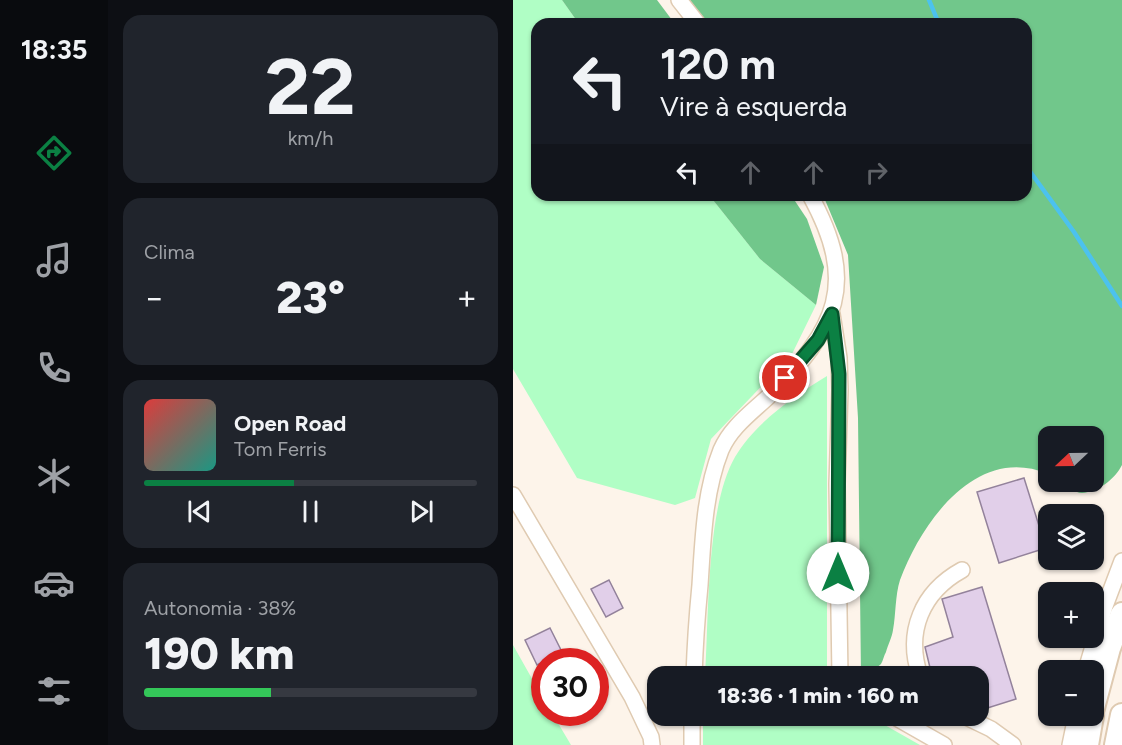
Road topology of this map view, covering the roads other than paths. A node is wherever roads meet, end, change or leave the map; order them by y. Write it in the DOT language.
graph roads {
  1 [pos="679,0"];
  2 [pos="692,18"];
  3 [pos="813,201"];
  4 [pos="832,314"];
  5 [pos="513,495"];
  6 [pos="1122,561"];
  7 [pos="962,570"];
  8 [pos="1122,614"];
  9 [pos="1089,660"];
  10 [pos="695,666"];
  11 [pos="840,666"];
  12 [pos="916,666"];
  13 [pos="1104,667"];
  14 [pos="1122,715"];
  15 [pos="692,726"];
  16 [pos="911,726"];
  17 [pos="985,726"];
  18 [pos="1074,726"];
  19 [pos="1090,726"];
  20 [pos="652,745"];
  21 [pos="693,745"];
  22 [pos="944,745"];
  23 [pos="1013,745"];
  24 [pos="1070,745"];
  25 [pos="1087,745"];
  26 [pos="1116,745"];
  1 -- 2 [label="street"];
  3 -- 4 [label="street"];
  4 -- 10 [label="street"];
  4 -- 11 [label="street"];
  5 -- 20 [label="street"];
  6 -- 9 [label="street"];
  7 -- 12 [label="street"];
  8 -- 13 [label="highway"];
  14 -- 26 [label="highway"];
  15 -- 21 [label="street"];
  16 -- 22 [label="street"];
  17 -- 23 [label="street"];
  18 -- 24 [label="street"];
  19 -- 25 [label="highway"];
}
